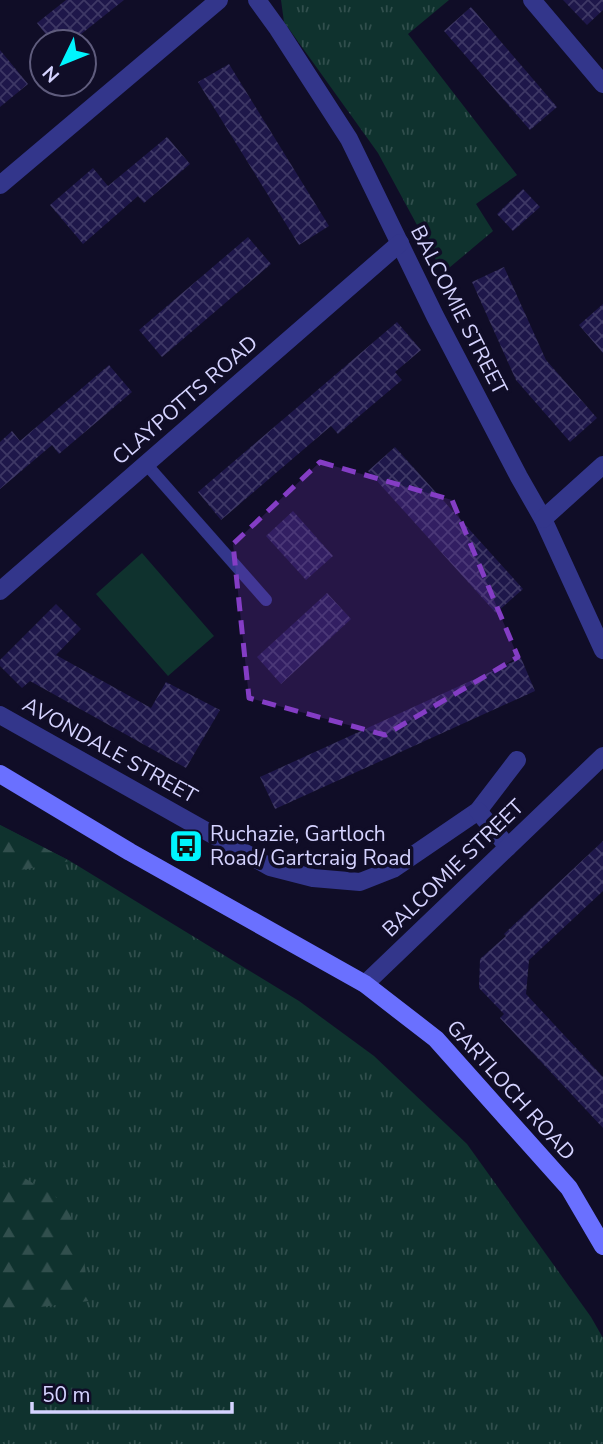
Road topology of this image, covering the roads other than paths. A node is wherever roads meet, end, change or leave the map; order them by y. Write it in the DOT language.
graph roads {
  1 [pos="219,0"];
  2 [pos="257,0"];
  3 [pos="532,0"];
  4 [pos="602,80"];
  5 [pos="0,185"];
  6 [pos="400,243"];
  7 [pos="146,464"];
  8 [pos="603,465"];
  9 [pos="543,519"];
  10 [pos="0,591"];
  11 [pos="266,600"];
  12 [pos="603,650"];
  13 [pos="0,715"];
  14 [pos="603,756"];
  15 [pos="517,760"];
  16 [pos="0,774"];
  17 [pos="478,811"];
  18 [pos="508,846"];
  19 [pos="365,984"];
  20 [pos="603,1246"];
  1 -- 5 [label="street"];
  2 -- 6 [label="street, BALCOMIE STREET"];
  3 -- 4 [label="street"];
  6 -- 7 [label="street, CLAYPOTTS ROAD"];
  6 -- 9 [label="street, BALCOMIE STREET"];
  7 -- 10 [label="street, CLAYPOTTS ROAD"];
  7 -- 11 [label="lane"];
  8 -- 9 [label="street"];
  9 -- 12 [label="street, BALCOMIE STREET"];
  13 -- 17 [label="street, AVONDALE STREET"];
  14 -- 18 [label="street, BALCOMIE STREET"];
  15 -- 17 [label="street, AVONDALE STREET"];
  16 -- 19 [label="main road, GARTLOCH ROAD"];
  17 -- 18 [label="street"];
  18 -- 19 [label="street, BALCOMIE STREET"];
  19 -- 20 [label="main road, GARTLOCH ROAD"];
}
